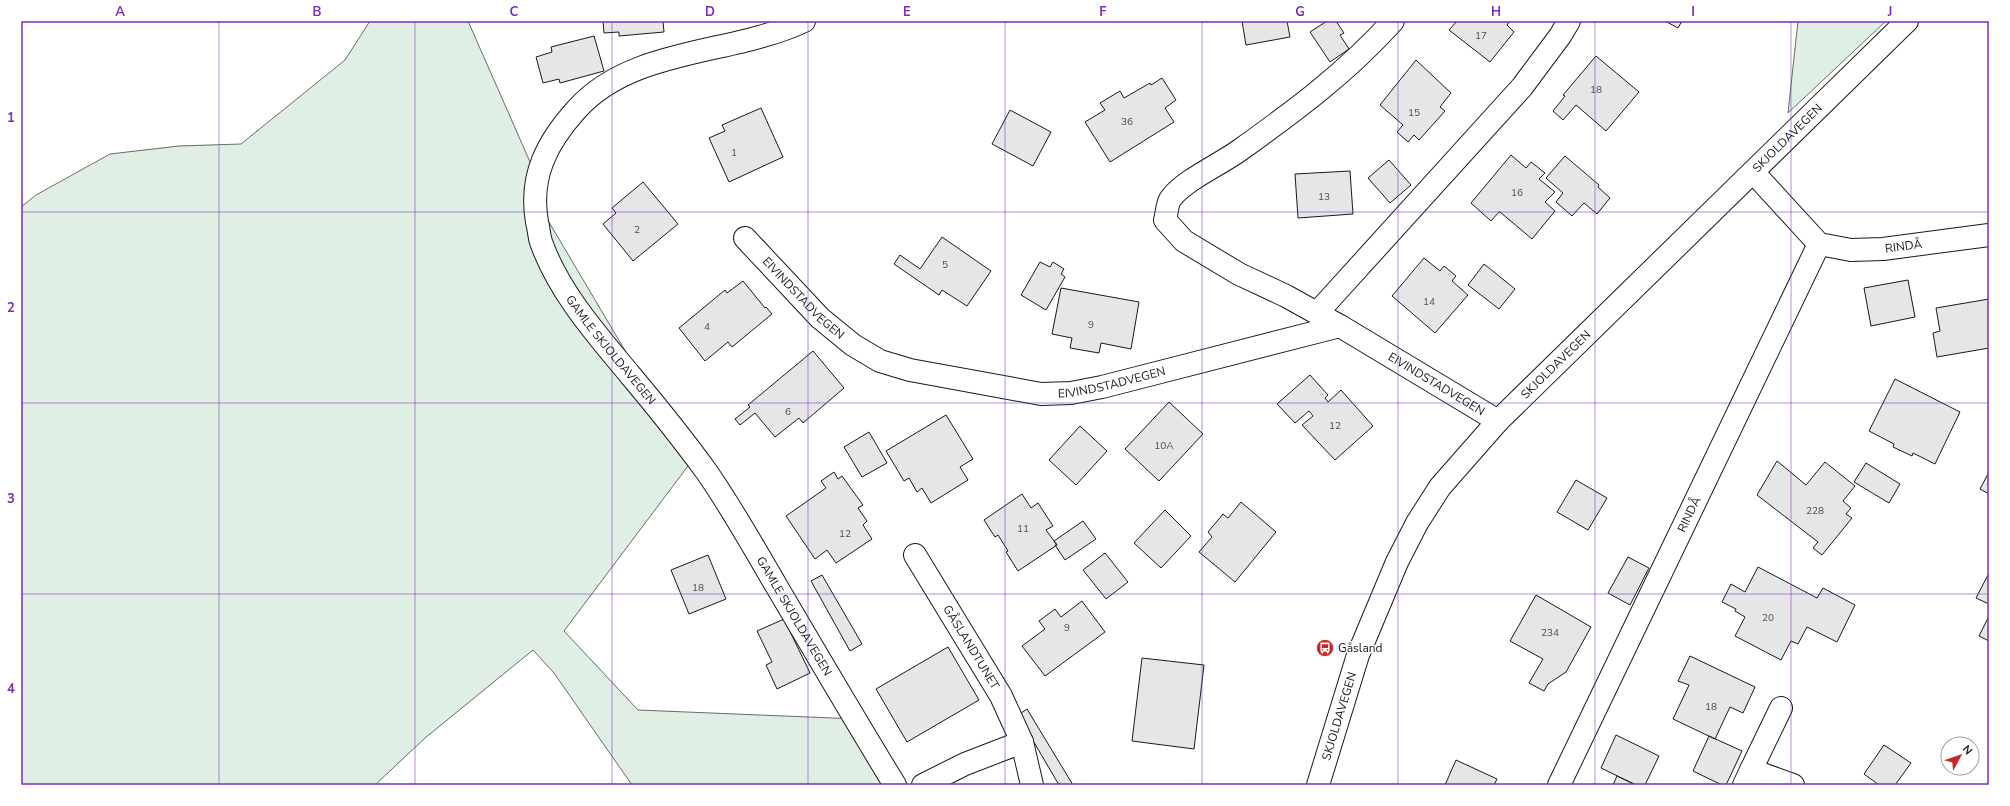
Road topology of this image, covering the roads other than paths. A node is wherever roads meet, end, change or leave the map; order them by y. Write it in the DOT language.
graph roads {
  1 [pos="804,21"];
  2 [pos="1393,21"];
  3 [pos="1569,21"];
  4 [pos="1907,21"];
  5 [pos="1753,172"];
  6 [pos="1989,235"];
  7 [pos="745,238"];
  8 [pos="1818,244"];
  9 [pos="1317,313"];
  10 [pos="1340,326"];
  11 [pos="1498,421"];
  12 [pos="915,555"];
  13 [pos="1781,708"];
  14 [pos="1022,742"];
  15 [pos="1747,778"];
  16 [pos="895,785"];
  17 [pos="923,785"];
  18 [pos="1032,785"];
  19 [pos="1318,785"];
  20 [pos="1559,785"];
  21 [pos="1793,785"];
  1 -- 16 [label="street, GAMLE SKJOLDAVEGEN"];
  2 -- 9 [label="street"];
  3 -- 9 [label="street"];
  4 -- 5 [label="street, SKJOLDAVEGEN"];
  5 -- 8 [label="street"];
  5 -- 11 [label="street, SKJOLDAVEGEN"];
  6 -- 8 [label="street, RINDÅ"];
  7 -- 10 [label="street, EIVINDSTADVEGEN"];
  8 -- 20 [label="street, RINDÅ"];
  9 -- 10 [label="street"];
  10 -- 11 [label="street, EIVINDSTADVEGEN"];
  11 -- 19 [label="street, SKJOLDAVEGEN"];
  12 -- 14 [label="street, GÅSLANDTUNET"];
  13 -- 15 [label="street"];
  14 -- 17 [label="street"];
  14 -- 18 [label="street, GÅSLANDTUNET"];
  15 -- 21 [label="street"];
}
